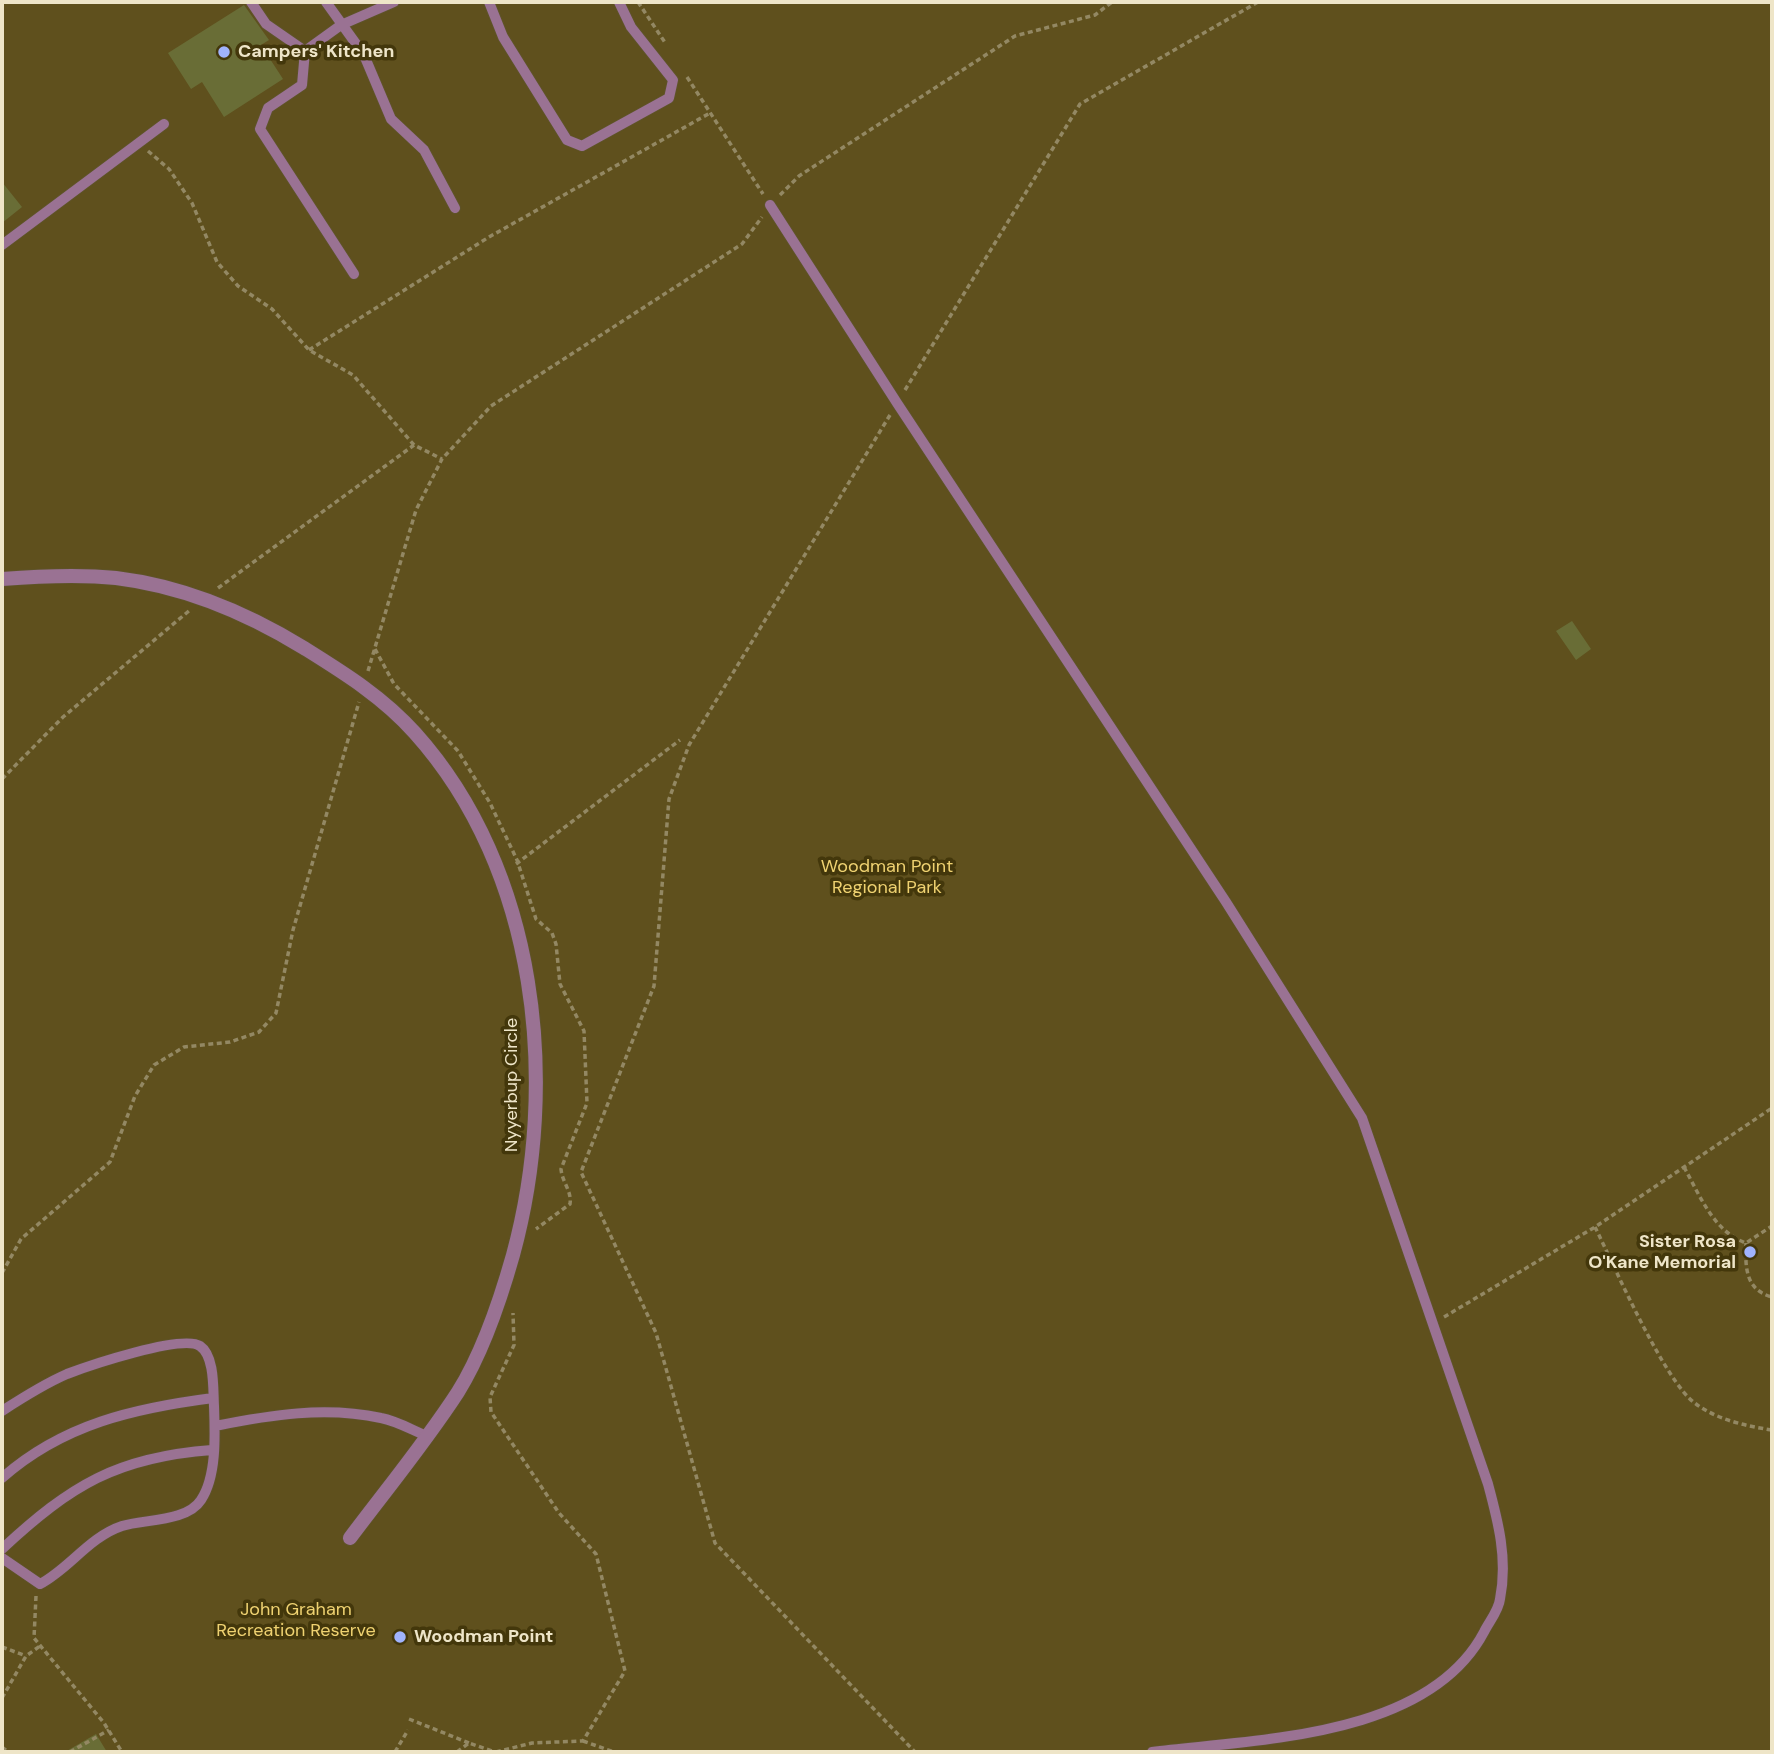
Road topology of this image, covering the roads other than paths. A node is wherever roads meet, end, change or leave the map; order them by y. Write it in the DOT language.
graph roads {
  1 [pos="251,2"];
  2 [pos="326,2"];
  3 [pos="394,2"];
  4 [pos="489,2"];
  5 [pos="619,2"];
  6 [pos="341,25"];
  7 [pos="305,51"];
  8 [pos="164,124"];
  9 [pos="770,205"];
  10 [pos="455,208"];
  11 [pos="2,245"];
  12 [pos="354,274"];
  13 [pos="2,579"];
  14 [pos="213,1398"];
  15 [pos="2,1411"];
  16 [pos="215,1426"];
  17 [pos="427,1436"];
  18 [pos="212,1450"];
  19 [pos="2,1478"];
  20 [pos="350,1538"];
  21 [pos="2,1549"];
  22 [pos="2,1558"];
  23 [pos="1152,1752"];
  1 -- 7 [label="lane"];
  2 -- 6 [label="lane"];
  3 -- 6 [label="lane"];
  4 -- 5 [label="lane"];
  6 -- 7 [label="lane"];
  6 -- 10 [label="lane"];
  7 -- 12 [label="lane"];
  8 -- 11 [label="lane"];
  9 -- 23 [label="lane"];
  13 -- 17 [label="street, Nyyerbup Circle"];
  14 -- 15 [label="lane"];
  14 -- 16 [label="lane"];
  14 -- 19 [label="lane"];
  16 -- 17 [label="lane"];
  16 -- 18 [label="lane"];
  17 -- 20 [label="street, Nyyerbup Circle"];
  18 -- 21 [label="lane"];
  18 -- 22 [label="lane"];
}
